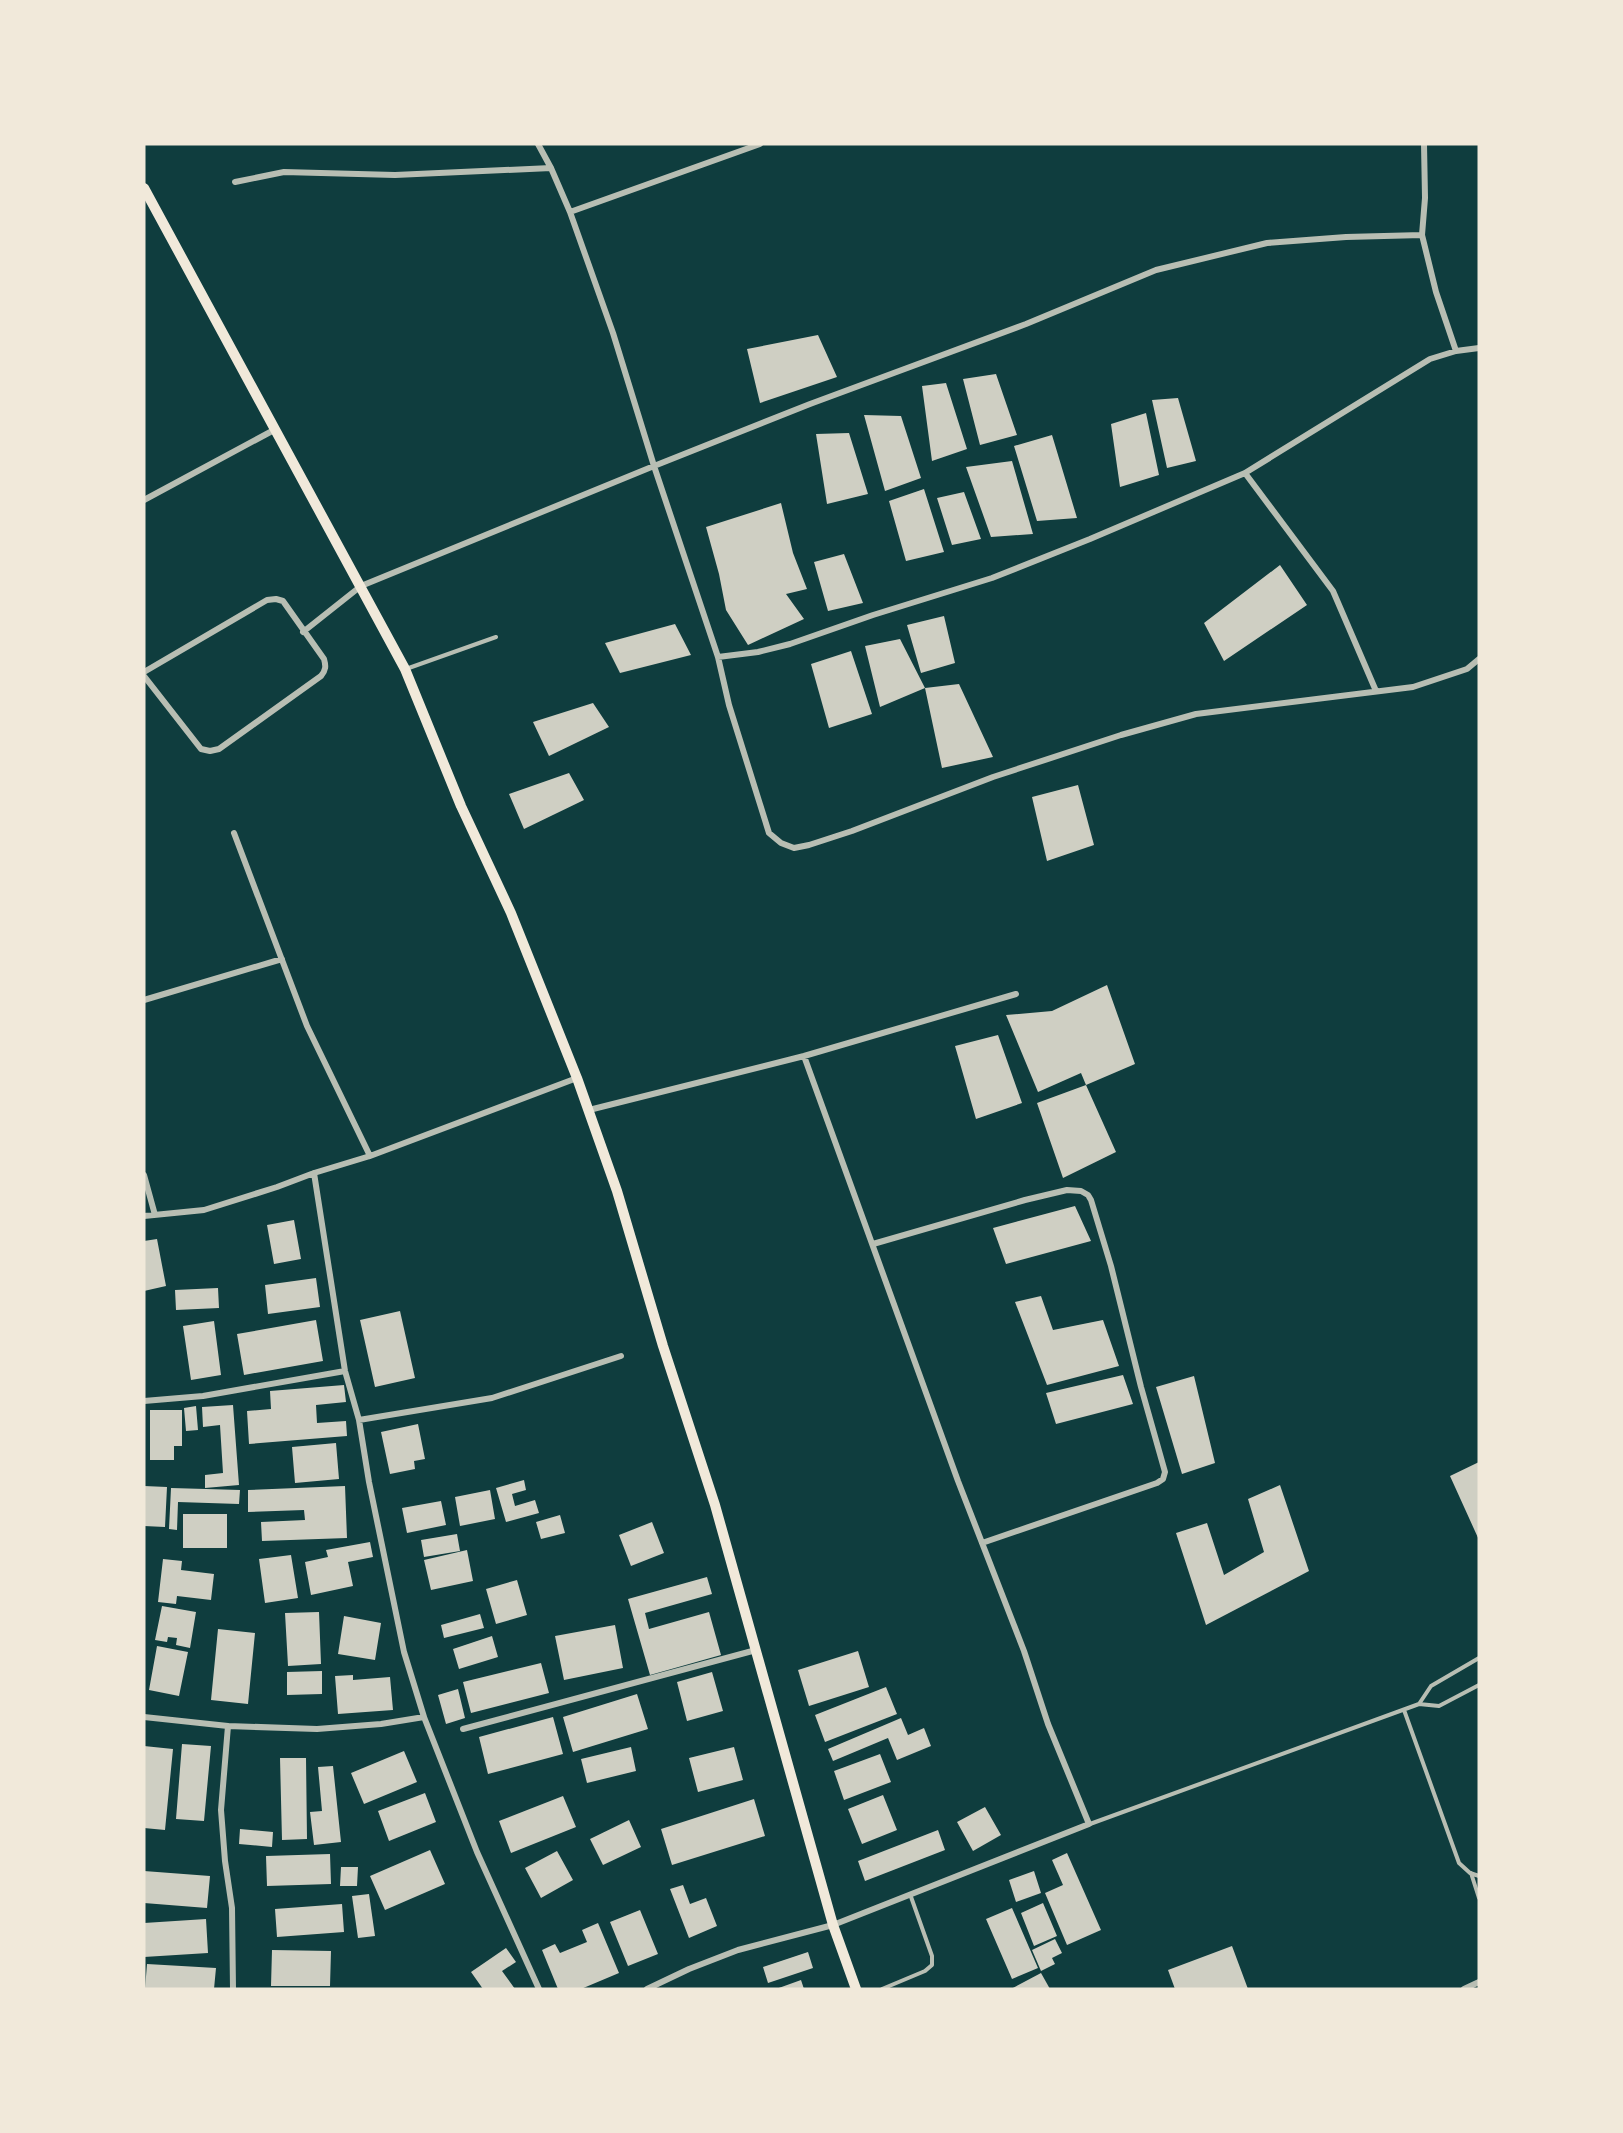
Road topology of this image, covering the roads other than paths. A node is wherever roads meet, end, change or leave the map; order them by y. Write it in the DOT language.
graph roads {
  1 [pos="538,144"];
  2 [pos="760,144"];
  3 [pos="1424,144"];
  4 [pos="551,168"];
  5 [pos="235,182"];
  6 [pos="144,188"];
  7 [pos="570,212"];
  8 [pos="1422,235"];
  9 [pos="1479,348"];
  10 [pos="1456,351"];
  11 [pos="274,430"];
  12 [pos="654,465"];
  13 [pos="1245,473"];
  14 [pos="144,500"];
  15 [pos="361,586"];
  16 [pos="303,632"];
  17 [pos="496,637"];
  18 [pos="718,657"];
  19 [pos="1479,660"];
  20 [pos="405,669"];
  21 [pos="144,674"];
  22 [pos="1376,691"];
  23 [pos="234,833"];
  24 [pos="282,959"];
  25 [pos="1016,994"];
  26 [pos="144,1000"];
  27 [pos="804,1056"];
  28 [pos="577,1078"];
  29 [pos="590,1110"];
  30 [pos="370,1156"];
  31 [pos="314,1173"];
  32 [pos="144,1175"];
  33 [pos="144,1215"];
  34 [pos="155,1215"];
  35 [pos="873,1244"];
  36 [pos="621,1356"];
  37 [pos="345,1371"];
  38 [pos="144,1401"];
  39 [pos="359,1420"];
  40 [pos="982,1543"];
  41 [pos="756,1650"];
  42 [pos="1479,1658"];
  43 [pos="1479,1685"];
  44 [pos="1419,1704"];
  45 [pos="1404,1710"];
  46 [pos="144,1717"];
  47 [pos="424,1717"];
  48 [pos="228,1726"];
  49 [pos="463,1729"];
  50 [pos="1089,1824"];
  51 [pos="1470,1873"];
  52 [pos="1479,1876"];
  53 [pos="910,1893"];
  54 [pos="1479,1898"];
  55 [pos="833,1925"];
  56 [pos="1479,1982"];
  57 [pos="233,1989"];
  58 [pos="539,1989"];
  59 [pos="647,1989"];
  60 [pos="856,1989"];
  61 [pos="882,1989"];
  62 [pos="1464,1989"];
  1 -- 4 [label="street"];
  2 -- 7 [label="street"];
  3 -- 8 [label="street"];
  4 -- 5 [label="street"];
  4 -- 7 [label="street"];
  6 -- 11 [label="main road"];
  7 -- 12 [label="street"];
  8 -- 10 [label="street"];
  8 -- 12 [label="street"];
  9 -- 10 [label="street"];
  10 -- 13 [label="street"];
  11 -- 14 [label="street"];
  11 -- 15 [label="main road"];
  12 -- 15 [label="street"];
  12 -- 18 [label="street"];
  13 -- 18 [label="street"];
  13 -- 22 [label="street"];
  15 -- 16 [label="street"];
  15 -- 20 [label="main road"];
  16 -- 21 [label="street"];
  16 -- 21 [label="street"];
  17 -- 20 [label="lane"];
  18 -- 22 [label="street"];
  19 -- 22 [label="street"];
  20 -- 28 [label="main road"];
  23 -- 24 [label="street"];
  24 -- 26 [label="street"];
  24 -- 30 [label="street"];
  25 -- 27 [label="street"];
  27 -- 29 [label="street"];
  27 -- 35 [label="street"];
  28 -- 29 [label="main road"];
  28 -- 30 [label="street"];
  29 -- 41 [label="main road"];
  30 -- 31 [label="street"];
  31 -- 34 [label="street"];
  31 -- 37 [label="street"];
  32 -- 34 [label="street"];
  33 -- 34 [label="street"];
  35 -- 40 [label="street"];
  35 -- 40 [label="street"];
  36 -- 39 [label="street"];
  37 -- 38 [label="street"];
  37 -- 39 [label="street"];
  39 -- 47 [label="street"];
  40 -- 50 [label="street"];
  41 -- 49 [label="street"];
  41 -- 55 [label="main road"];
  42 -- 44 [label="lane"];
  43 -- 44 [label="lane"];
  44 -- 45 [label="lane"];
  45 -- 50 [label="lane"];
  45 -- 51 [label="lane"];
  46 -- 48 [label="street"];
  47 -- 48 [label="street"];
  47 -- 58 [label="street"];
  48 -- 57 [label="street"];
  50 -- 53 [label="street"];
  51 -- 52 [label="lane"];
  51 -- 54 [label="lane"];
  53 -- 55 [label="street"];
  53 -- 61 [label="lane"];
  55 -- 59 [label="street"];
  55 -- 60 [label="main road"];
  56 -- 62 [label="street"];
}
